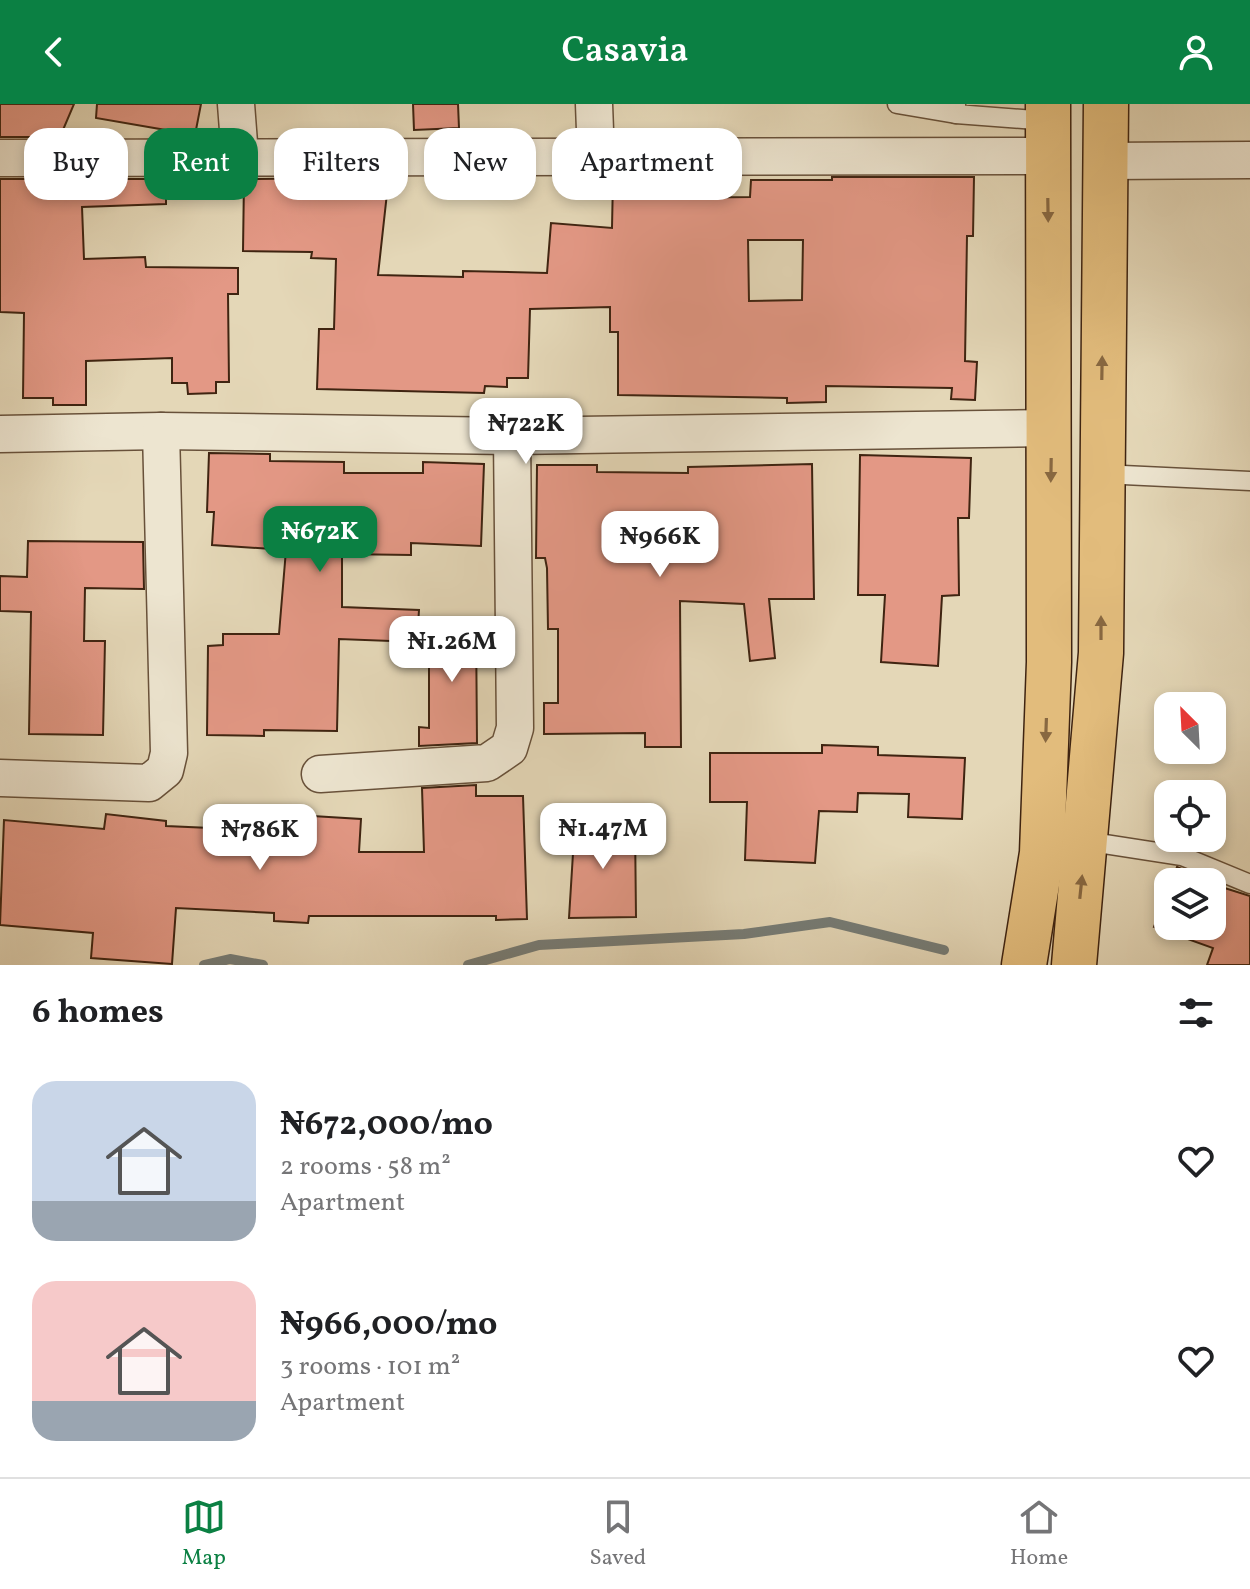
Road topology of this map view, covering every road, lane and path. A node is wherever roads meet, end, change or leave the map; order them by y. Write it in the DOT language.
graph roads {
  1 [pos="236,104"];
  2 [pos="594,104"];
  3 [pos="897,104"];
  4 [pos="1106,104"];
  5 [pos="956,109"];
  6 [pos="1048,127"];
  7 [pos="238,128"];
  8 [pos="595,128"];
  9 [pos="742,147"];
  10 [pos="258,156"];
  11 [pos="144,157"];
  12 [pos="552,157"];
  13 [pos="0,158"];
  14 [pos="1250,160"];
  15 [pos="1107,161"];
  16 [pos="1051,428"];
  17 [pos="161,431"];
  18 [pos="0,434"];
  19 [pos="512,436"];
  20 [pos="1102,474"];
  21 [pos="1250,481"];
  22 [pos="320,774"];
  23 [pos="0,778"];
  24 [pos="1085,841"];
  25 [pos="1250,884"];
  26 [pos="1024,965"];
  27 [pos="1074,965"];
  1 -- 7 [label="street"];
  2 -- 8 [label="street"];
  3 -- 5 [label="lane"];
  4 -- 15 [label="highway"];
  5 -- 6 [label="lane"];
  6 -- 9 [label="street"];
  6 -- 16 [label="highway, one-way"];
  10 -- 12 [label="street"];
  11 -- 13 [label="street"];
  14 -- 15 [label="street"];
  20 -- 15 [label="highway, one-way"];
  16 -- 19 [label="street"];
  16 -- 26 [label="highway, one-way"];
  17 -- 18 [label="street"];
  17 -- 19 [label="street"];
  17 -- 23 [label="street"];
  19 -- 22 [label="street"];
  20 -- 21 [label="lane"];
  24 -- 20 [label="highway, one-way"];
  24 -- 25 [label="lane"];
  27 -- 24 [label="highway, one-way"];
}
